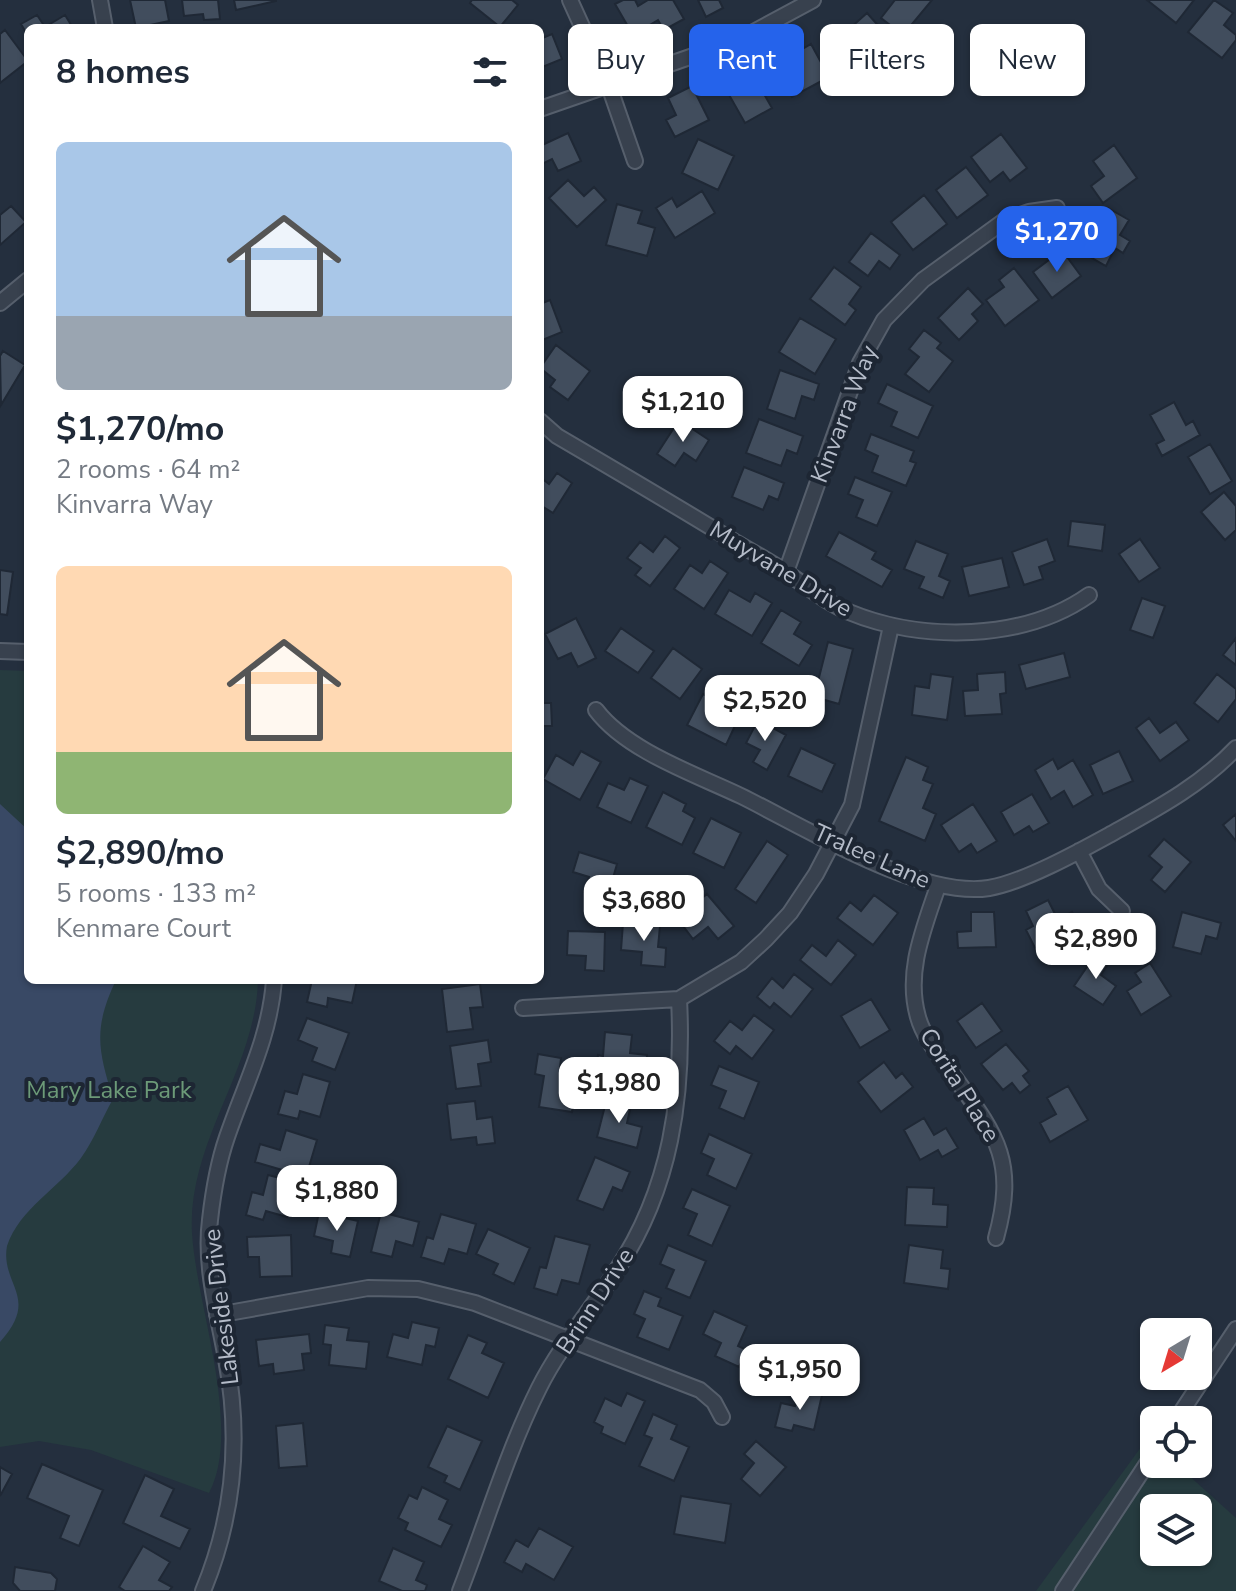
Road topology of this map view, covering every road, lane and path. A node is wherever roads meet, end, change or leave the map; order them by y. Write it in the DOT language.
graph roads {
  1 [pos="100,0"];
  2 [pos="570,0"];
  3 [pos="813,0"];
  4 [pos="104,24"];
  5 [pos="581,24"];
  6 [pos="673,63"];
  7 [pos="579,96"];
  8 [pos="612,96"];
  9 [pos="544,108"];
  10 [pos="635,161"];
  11 [pos="1057,208"];
  12 [pos="24,283"];
  13 [pos="0,303"];
  14 [pos="544,425"];
  15 [pos="786,572"];
  16 [pos="1089,595"];
  17 [pos="891,626"];
  18 [pos="0,651"];
  19 [pos="24,652"];
  20 [pos="596,710"];
  21 [pos="1236,748"];
  22 [pos="834,841"];
  23 [pos="1079,851"];
  24 [pos="938,886"];
  25 [pos="1122,911"];
  26 [pos="273,984"];
  27 [pos="679,999"];
  28 [pos="523,1008"];
  29 [pos="996,1238"];
  30 [pos="217,1315"];
  31 [pos="1235,1333"];
  32 [pos="570,1338"];
  33 [pos="1185,1406"];
  34 [pos="722,1417"];
  35 [pos="1140,1474"];
  36 [pos="203,1591"];
  37 [pos="460,1591"];
  38 [pos="1063,1591"];
  1 -- 4 [label="street"];
  2 -- 5 [label="street"];
  3 -- 6 [label="street"];
  7 -- 9 [label="street"];
  8 -- 10 [label="street"];
  11 -- 15 [label="street, Kinvarra Way"];
  12 -- 13 [label="street"];
  14 -- 15 [label="street, Muyvane Drive"];
  15 -- 17 [label="street, Muyvane Drive"];
  16 -- 17 [label="street, Muyvane Drive"];
  17 -- 22 [label="street"];
  18 -- 19 [label="street"];
  20 -- 22 [label="street, Tralee Lane"];
  21 -- 23 [label="street, Tralee Lane"];
  22 -- 24 [label="street, Tralee Lane"];
  22 -- 27 [label="street"];
  23 -- 24 [label="street, Tralee Lane"];
  23 -- 25 [label="street"];
  24 -- 29 [label="street, Corita Place"];
  26 -- 30 [label="street, Lakeside Drive"];
  27 -- 28 [label="street"];
  27 -- 32 [label="street, Brinn Drive"];
  30 -- 32 [label="street"];
  30 -- 36 [label="street, Lakeside Drive"];
  31 -- 33 [label="street"];
  32 -- 34 [label="street"];
  32 -- 37 [label="street, Brinn Drive"];
  35 -- 38 [label="street"];
}
